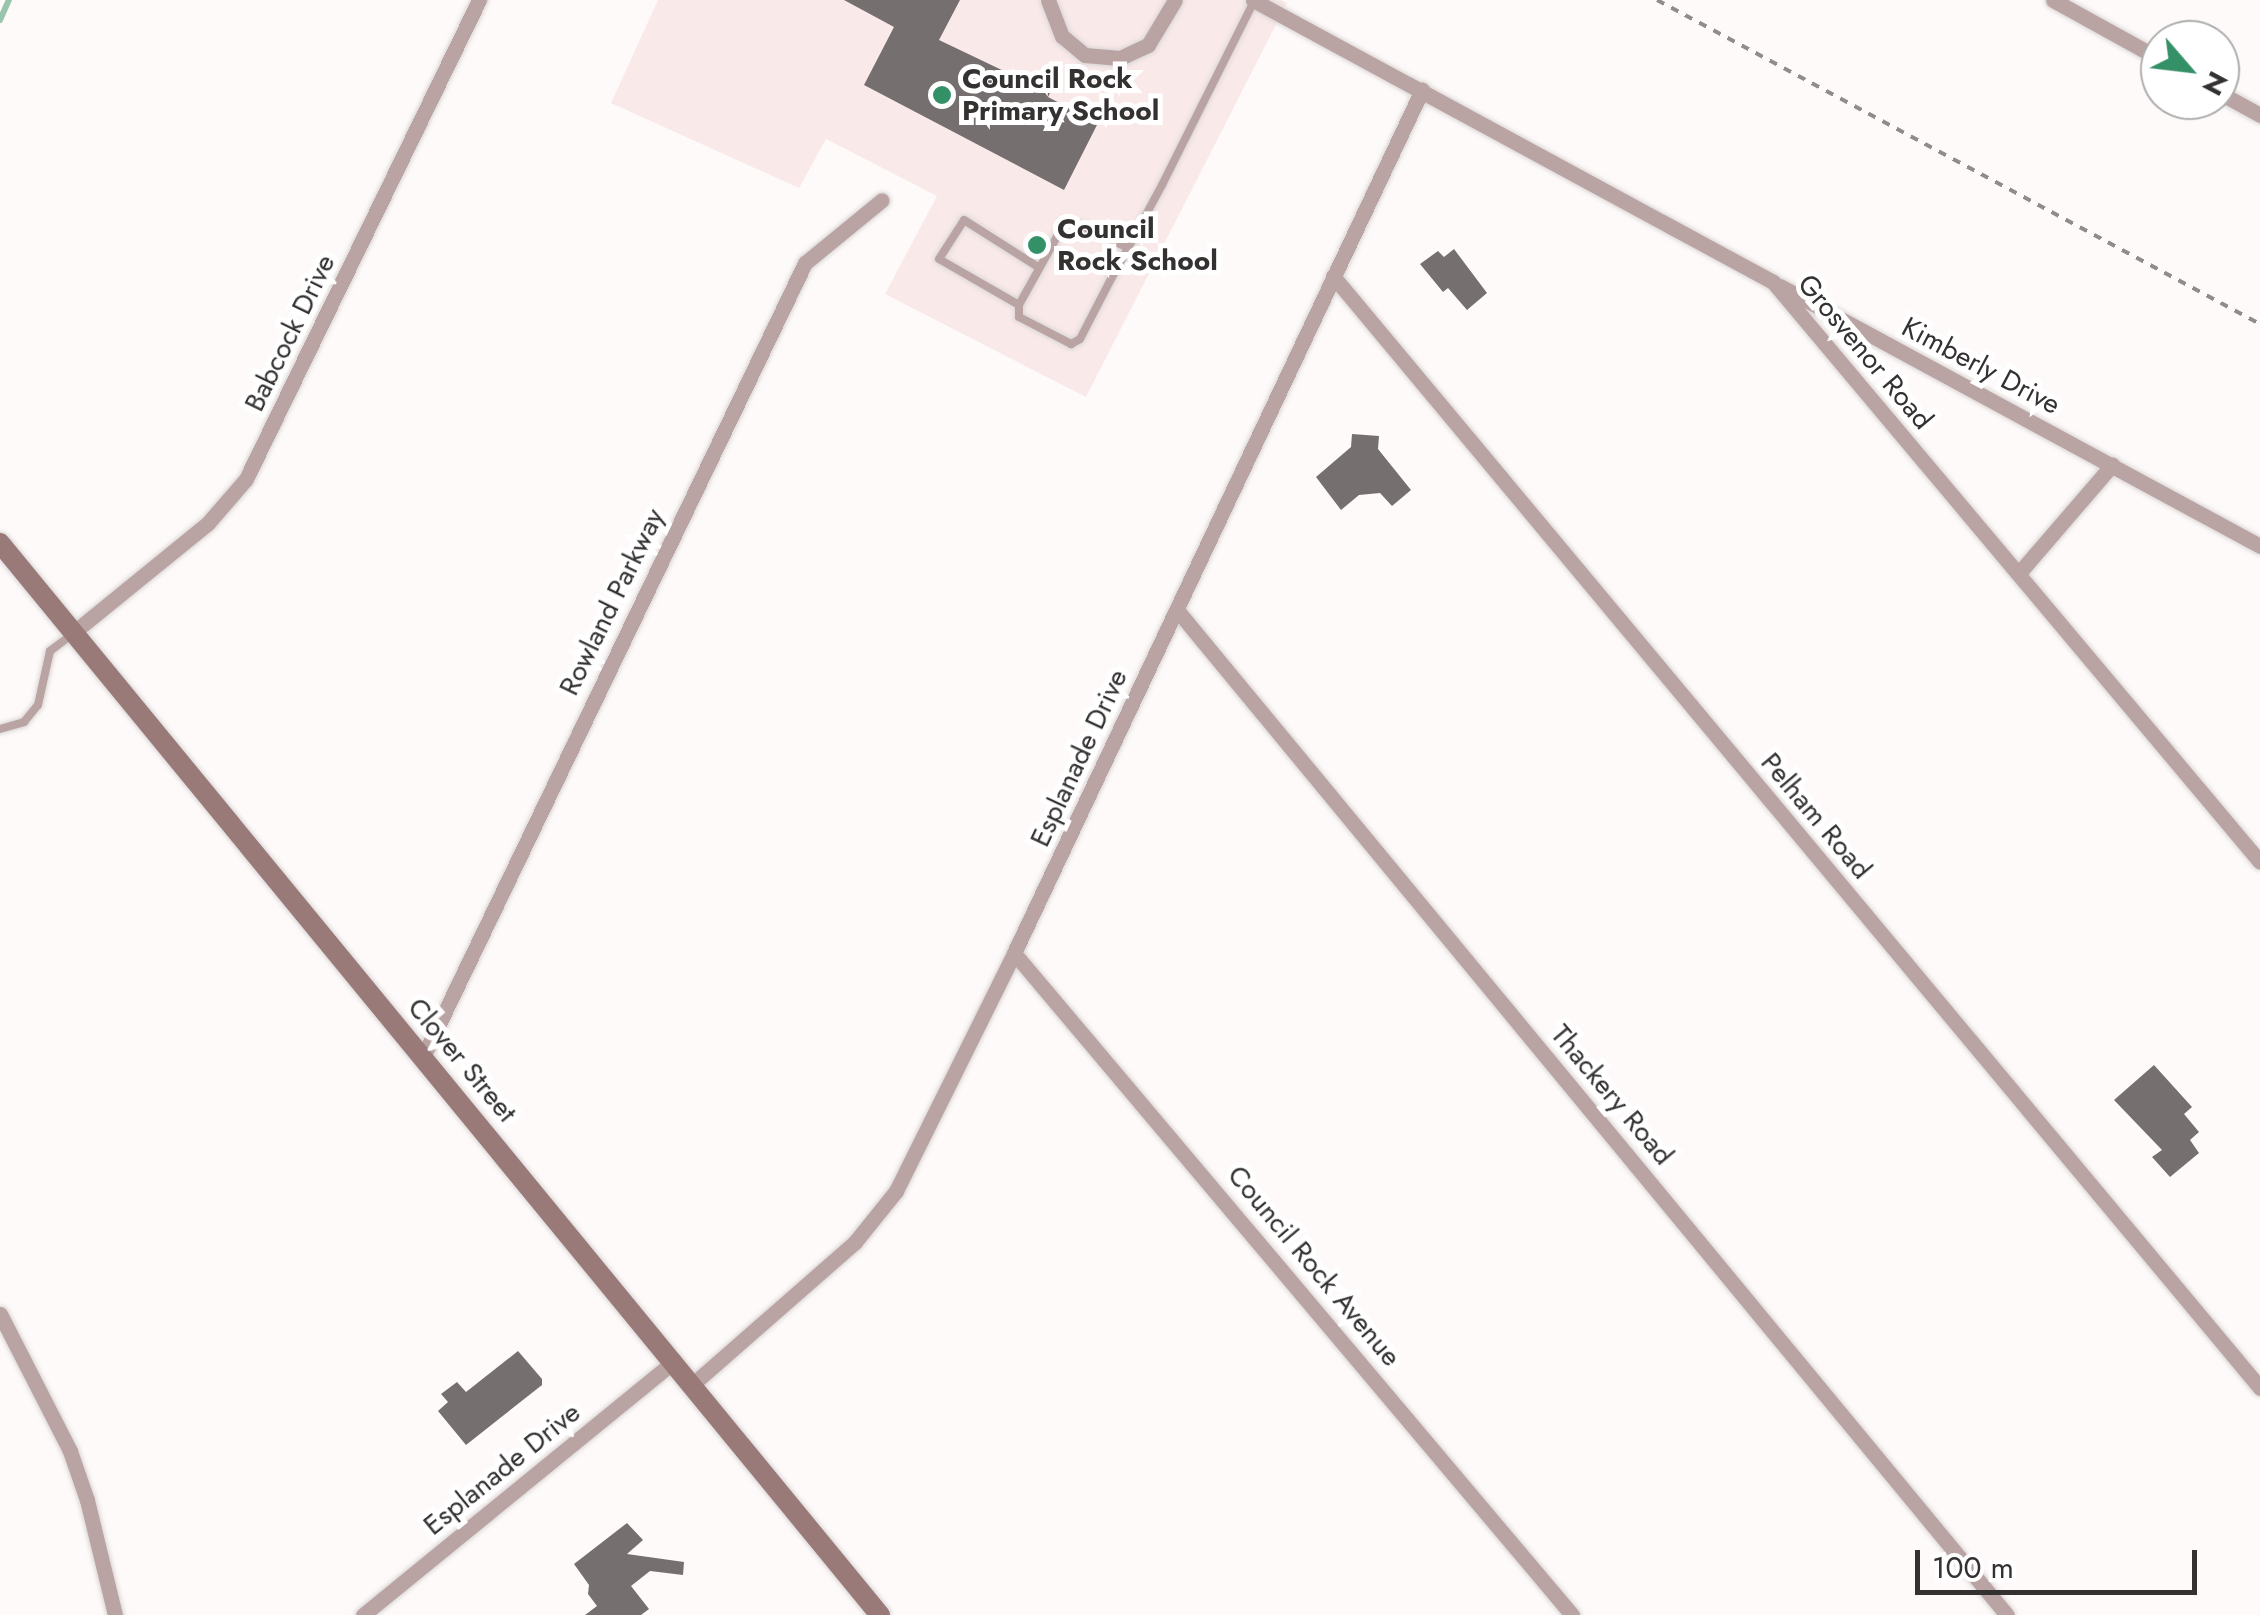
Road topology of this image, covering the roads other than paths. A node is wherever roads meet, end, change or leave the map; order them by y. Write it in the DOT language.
graph roads {
  1 [pos="479,0"];
  2 [pos="1048,0"];
  3 [pos="1175,0"];
  4 [pos="1254,0"];
  5 [pos="2053,0"];
  6 [pos="2140,48"];
  7 [pos="1422,90"];
  8 [pos="882,200"];
  9 [pos="1128,248"];
  10 [pos="1038,267"];
  11 [pos="1333,276"];
  12 [pos="1773,282"];
  13 [pos="1019,305"];
  14 [pos="2112,466"];
  15 [pos="0,543"];
  16 [pos="2260,546"];
  17 [pos="2019,573"];
  18 [pos="1177,610"];
  19 [pos="74,632"];
  20 [pos="0,729"];
  21 [pos="2260,862"];
  22 [pos="1014,952"];
  23 [pos="424,1055"];
  24 [pos="0,1314"];
  25 [pos="674,1361"];
  26 [pos="693,1384"];
  27 [pos="2260,1388"];
  28 [pos="115,1615"];
  29 [pos="362,1615"];
  30 [pos="880,1615"];
  31 [pos="1572,1615"];
  32 [pos="2007,1615"];
  1 -- 19 [label="street, Babcock Drive"];
  2 -- 3 [label="street"];
  4 -- 7 [label="street, Grosvenor Road"];
  4 -- 9 [label="lane"];
  5 -- 6 [label="street"];
  7 -- 11 [label="street, Esplanade Drive"];
  7 -- 12 [label="street, Grosvenor Road"];
  8 -- 23 [label="street, Rowland Parkway"];
  9 -- 10 [label="lane"];
  9 -- 13 [label="lane"];
  10 -- 13 [label="lane"];
  10 -- 13 [label="lane"];
  11 -- 18 [label="street, Esplanade Drive"];
  11 -- 27 [label="street, Pelham Road"];
  12 -- 14 [label="street, Kimberly Drive"];
  12 -- 17 [label="street, Grosvenor Road"];
  14 -- 16 [label="street, Kimberly Drive"];
  14 -- 17 [label="street"];
  15 -- 19 [label="main road, Clover Street"];
  17 -- 21 [label="street, Grosvenor Road"];
  18 -- 22 [label="street, Esplanade Drive"];
  18 -- 32 [label="street, Thackery Road"];
  19 -- 20 [label="lane"];
  19 -- 23 [label="main road, Clover Street"];
  22 -- 26 [label="street, Esplanade Drive"];
  22 -- 31 [label="street, Council Rock Avenue"];
  23 -- 25 [label="main road, Clover Street"];
  24 -- 28 [label="street"];
  25 -- 26 [label="main road, Clover Street"];
  25 -- 29 [label="street, Esplanade Drive"];
  26 -- 30 [label="main road, Clover Street"];
}
